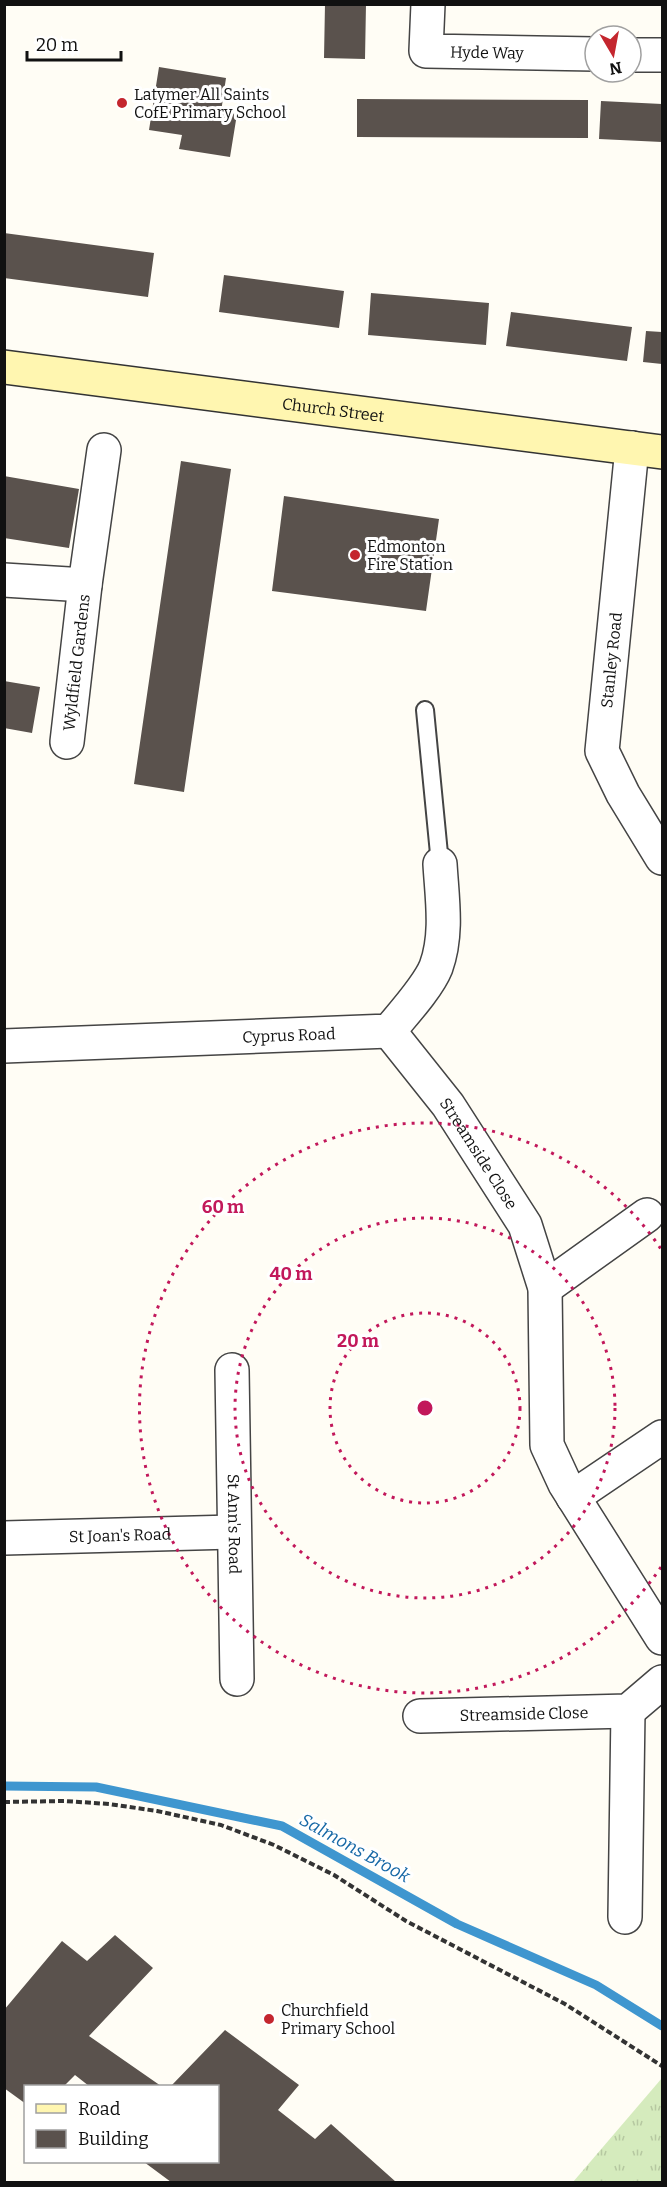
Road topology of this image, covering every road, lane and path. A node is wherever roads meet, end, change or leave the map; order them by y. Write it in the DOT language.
graph roads {
  1 [pos="428,4"];
  2 [pos="583,54"];
  3 [pos="643,55"];
  4 [pos="663,55"];
  5 [pos="4,367"];
  6 [pos="104,450"];
  7 [pos="647,450"];
  8 [pos="4,580"];
  9 [pos="86,585"];
  10 [pos="425,710"];
  11 [pos="67,742"];
  12 [pos="663,858"];
  13 [pos="440,864"];
  14 [pos="389,1031"];
  15 [pos="4,1046"];
  16 [pos="647,1215"];
  17 [pos="545,1288"];
  18 [pos="232,1370"];
  19 [pos="663,1437"];
  20 [pos="573,1497"];
  21 [pos="233,1532"];
  22 [pos="4,1538"];
  23 [pos="663,1638"];
  24 [pos="237,1679"];
  25 [pos="663,1682"];
  26 [pos="628,1711"];
  27 [pos="420,1716"];
  28 [pos="4,1802"];
  29 [pos="624,1917"];
  30 [pos="663,2066"];
  1 -- 2 [label="street, Hyde Way"];
  3 -- 4 [label="street"];
  5 -- 7 [label="main road, Church Street"];
  6 -- 9 [label="street, Wyldfield Gardens"];
  7 -- 12 [label="street, Stanley Road"];
  8 -- 9 [label="street, Wyldfield Gardens"];
  9 -- 11 [label="street, Wyldfield Gardens"];
  10 -- 13 [label="lane"];
  13 -- 14 [label="street"];
  14 -- 15 [label="street, Cyprus Road"];
  14 -- 17 [label="street, Streamside Close"];
  16 -- 17 [label="street"];
  17 -- 20 [label="street, Streamside Close"];
  18 -- 21 [label="street, St Ann's Road"];
  19 -- 20 [label="street"];
  20 -- 23 [label="street, Streamside Close"];
  21 -- 22 [label="street, St Joan's Road"];
  21 -- 24 [label="street, St Ann's Road"];
  25 -- 26 [label="street"];
  26 -- 27 [label="street, Streamside Close"];
  26 -- 29 [label="street"];
  28 -- 30 [label="path"];
}
